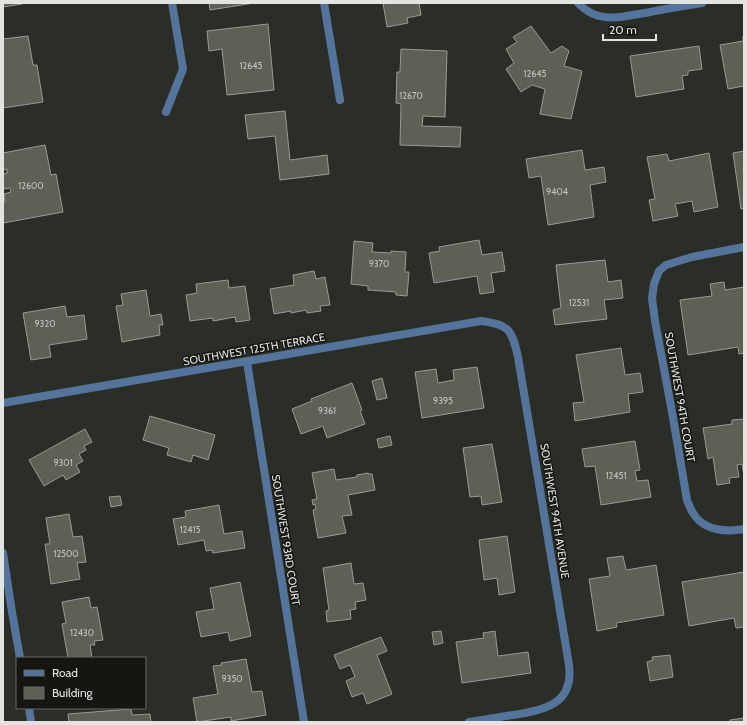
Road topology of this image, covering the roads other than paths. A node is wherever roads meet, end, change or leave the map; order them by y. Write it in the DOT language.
graph roads {
  1 [pos="172,3"];
  2 [pos="324,3"];
  3 [pos="578,3"];
  4 [pos="702,3"];
  5 [pos="340,100"];
  6 [pos="166,112"];
  7 [pos="744,248"];
  8 [pos="508,328"];
  9 [pos="247,362"];
  10 [pos="3,403"];
  11 [pos="744,529"];
  12 [pos="3,553"];
  13 [pos="20,657"];
  14 [pos="29,709"];
  15 [pos="31,722"];
  16 [pos="304,722"];
  17 [pos="469,722"];
  1 -- 6 [label="street"];
  2 -- 5 [label="street"];
  3 -- 4 [label="street"];
  7 -- 11 [label="street, SOUTHWEST 94TH COURT"];
  8 -- 9 [label="street, SOUTHWEST 125TH TERRACE"];
  8 -- 17 [label="street, SOUTHWEST 94TH AVENUE"];
  9 -- 10 [label="street, SOUTHWEST 125TH TERRACE"];
  9 -- 16 [label="street, SOUTHWEST 93RD COURT"];
  12 -- 13 [label="street"];
  14 -- 15 [label="street"];
}
